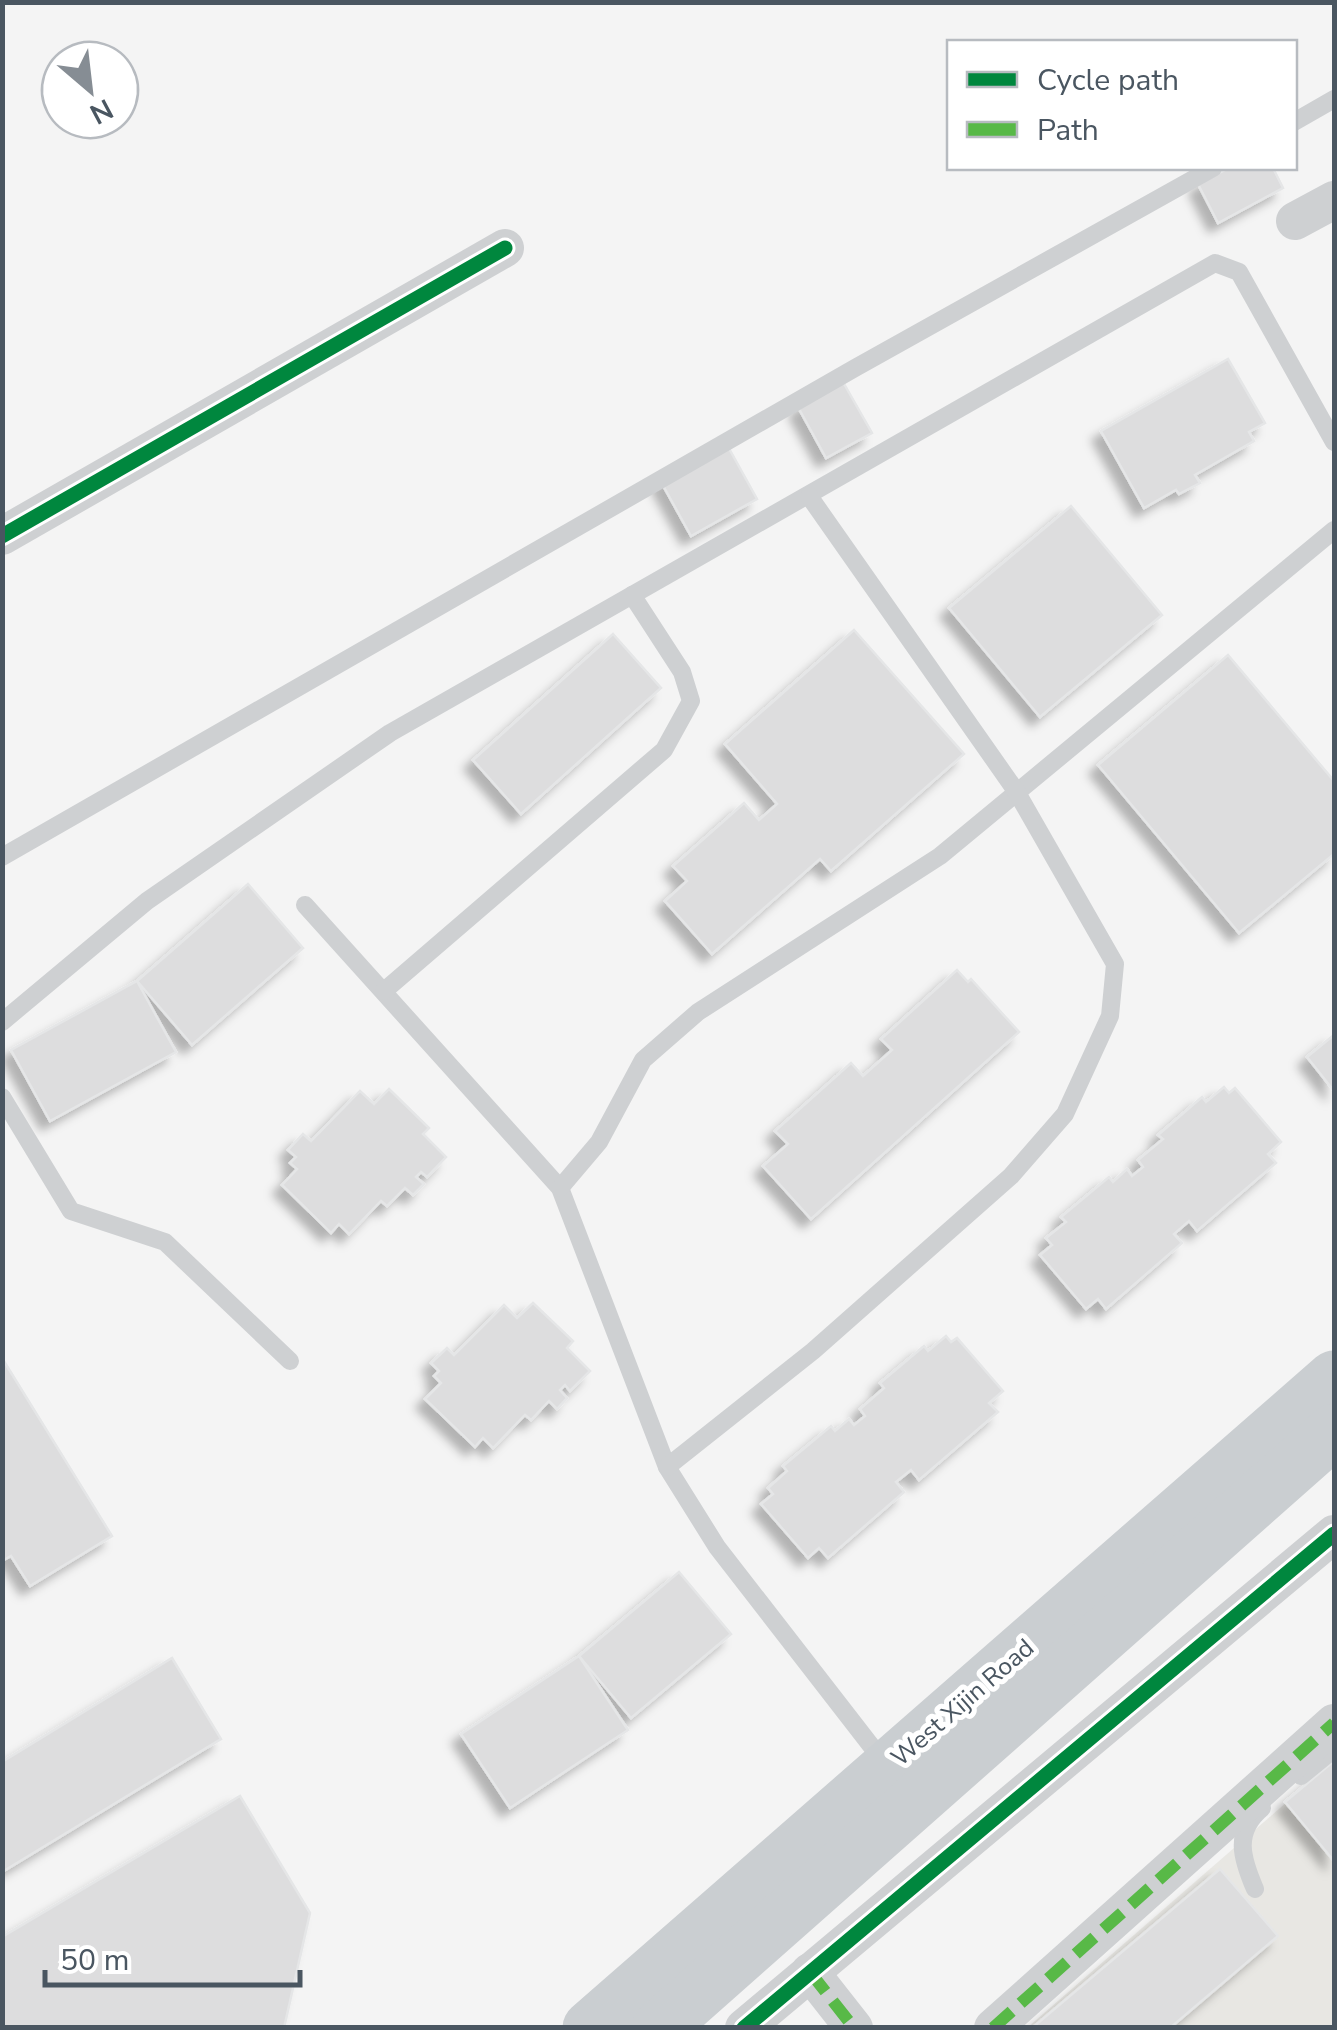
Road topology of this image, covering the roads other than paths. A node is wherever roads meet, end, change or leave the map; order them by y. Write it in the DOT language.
graph roads {
  1 [pos="1334,99"];
  2 [pos="1297,120"];
  3 [pos="1209,170"];
  4 [pos="1334,200"];
  5 [pos="1296,222"];
  6 [pos="505,248"];
  7 [pos="1334,442"];
  8 [pos="808,496"];
  9 [pos="1334,530"];
  10 [pos="2,536"];
  11 [pos="632,595"];
  12 [pos="1016,791"];
  13 [pos="2,856"];
  14 [pos="305,905"];
  15 [pos="384,991"];
  16 [pos="2,1022"];
  17 [pos="2,1098"];
  18 [pos="560,1188"];
  19 [pos="290,1360"];
  20 [pos="1334,1378"];
  21 [pos="1334,1431"];
  22 [pos="667,1467"];
  23 [pos="1334,1534"];
  24 [pos="1334,1723"];
  25 [pos="1334,1749"];
  26 [pos="888,1767"];
  27 [pos="1255,1888"];
  28 [pos="810,1972"];
  29 [pos="590,2028"];
  30 [pos="659,2028"];
  31 [pos="744,2028"];
  32 [pos="854,2028"];
  33 [pos="994,2028"];
  1 -- 2 [label="lane"];
  3 -- 13 [label="lane"];
  4 -- 5 [label="street"];
  6 -- 10 [label="street"];
  7 -- 8 [label="lane"];
  8 -- 11 [label="lane"];
  8 -- 12 [label="lane"];
  9 -- 12 [label="lane"];
  11 -- 15 [label="lane"];
  11 -- 16 [label="lane"];
  12 -- 18 [label="lane"];
  12 -- 22 [label="lane"];
  14 -- 15 [label="lane"];
  15 -- 18 [label="lane"];
  17 -- 19 [label="lane"];
  18 -- 22 [label="lane"];
  20 -- 26 [label="main road, West Xijin Road"];
  21 -- 30 [label="main road, West Xijin Road"];
  22 -- 26 [label="lane"];
  23 -- 28 [label="street"];
  24 -- 33 [label="street"];
  25 -- 27 [label="lane"];
  26 -- 29 [label="main road, West Xijin Road"];
  28 -- 31 [label="street"];
  28 -- 32 [label="street"];
}
